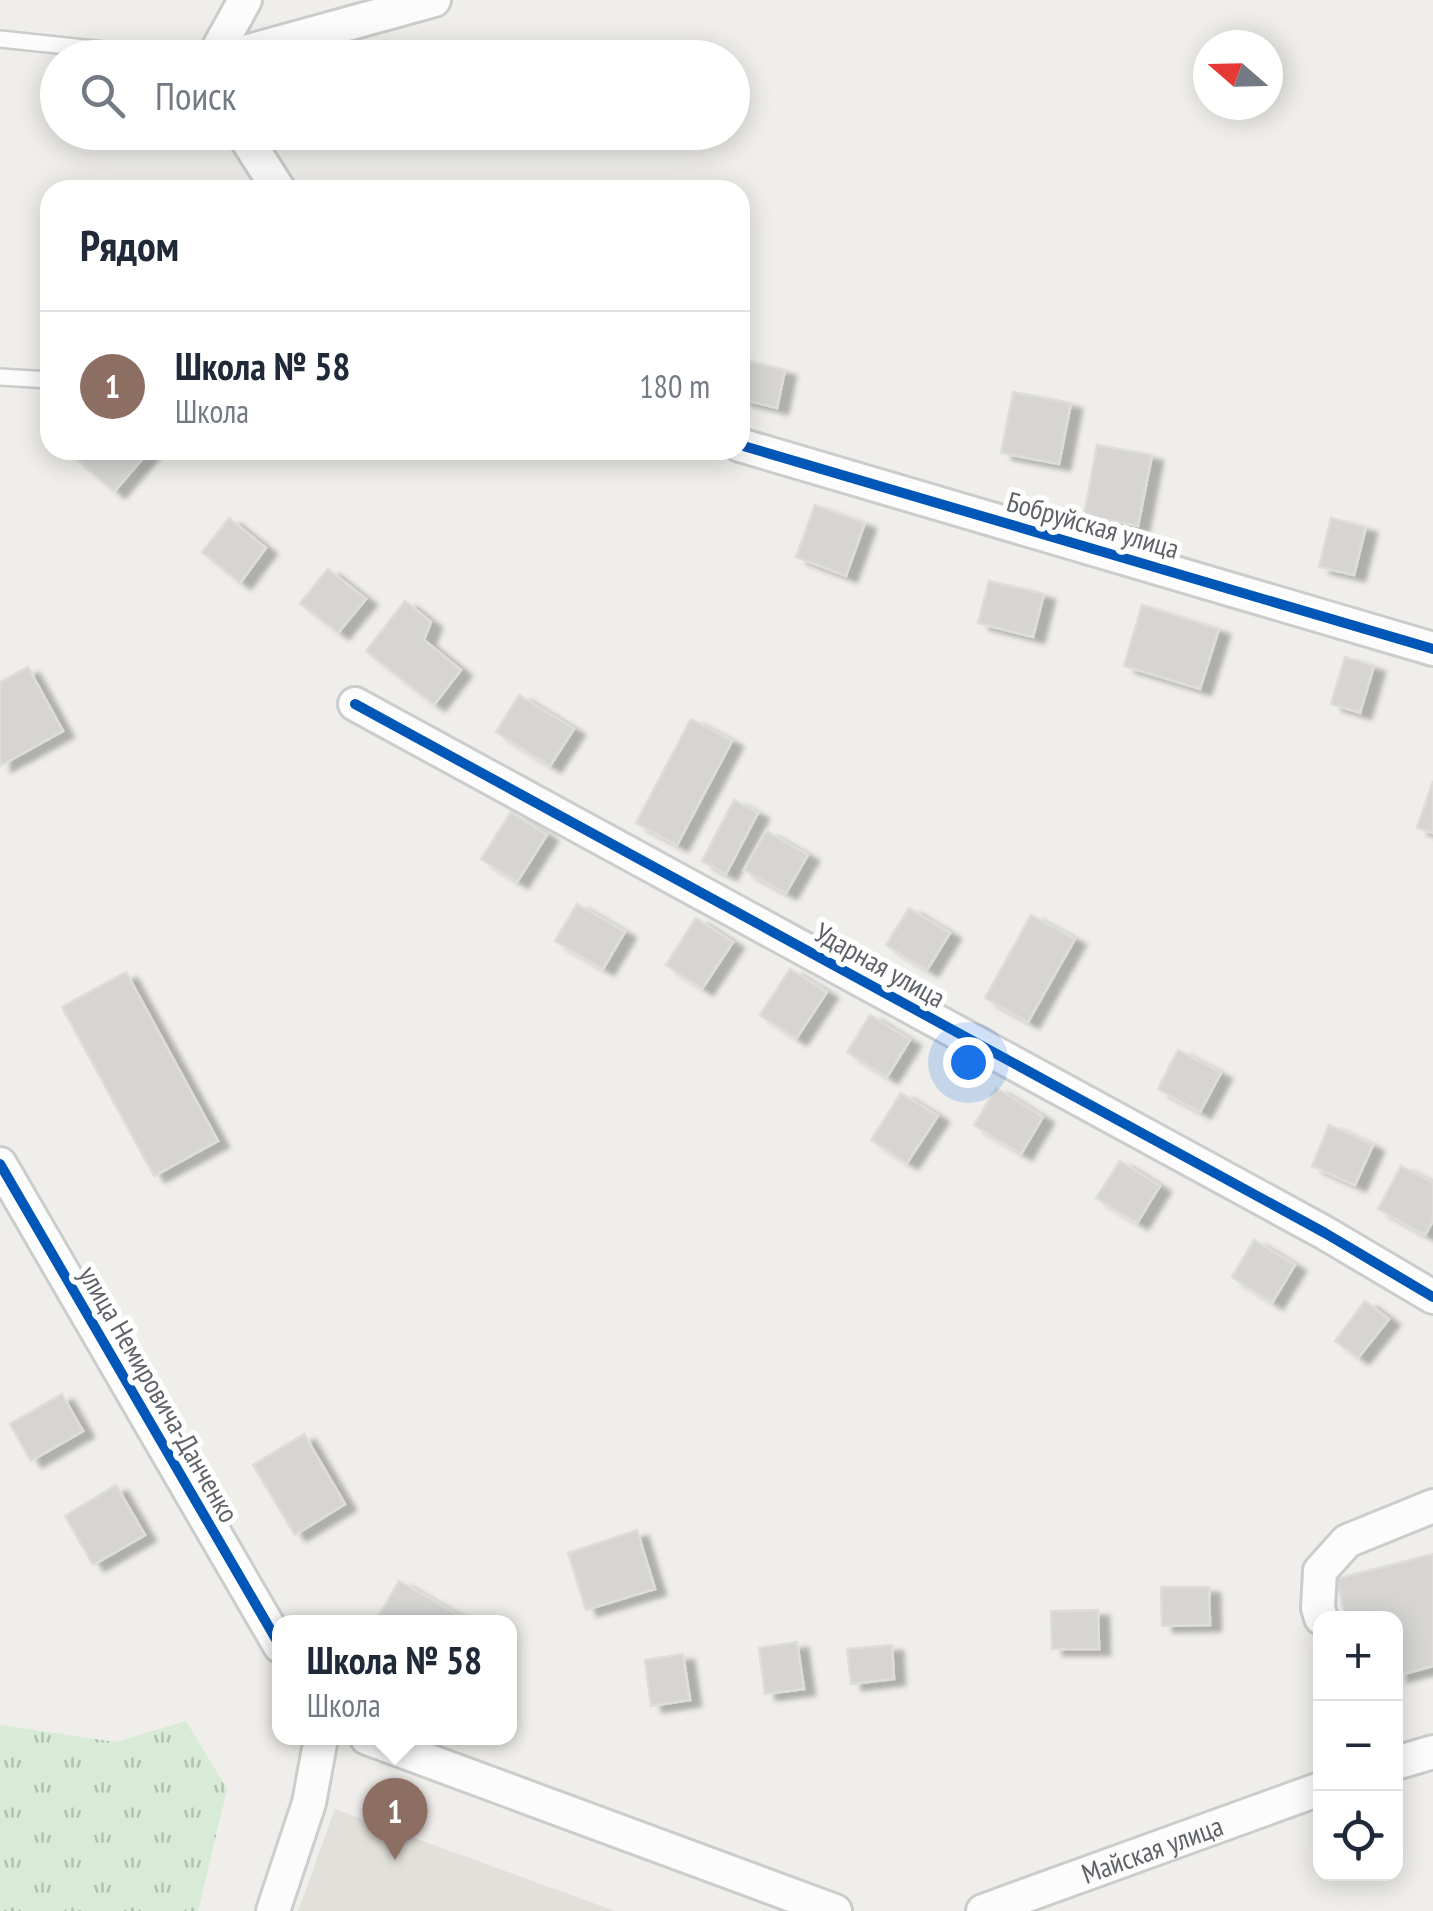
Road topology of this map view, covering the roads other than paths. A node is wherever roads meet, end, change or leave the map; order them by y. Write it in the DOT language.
graph roads {
  1 [pos="246,0"];
  2 [pos="434,0"];
  3 [pos="0,39"];
  4 [pos="223,40"];
  5 [pos="289,40"];
  6 [pos="40,43"];
  7 [pos="254,150"];
  8 [pos="273,180"];
  9 [pos="0,377"];
  10 [pos="40,379"];
  11 [pos="750,448"];
  12 [pos="1433,649"];
  13 [pos="356,704"];
  14 [pos="0,1164"];
  15 [pos="1433,1297"];
  16 [pos="1433,1506"];
  17 [pos="1319,1611"];
  18 [pos="272,1632"];
  19 [pos="320,1745"];
  20 [pos="386,1745"];
  21 [pos="1433,1752"];
  22 [pos="1403,1762"];
  23 [pos="1314,1791"];
  24 [pos="273,1911"];
  25 [pos="835,1911"];
  26 [pos="983,1911"];
  1 -- 4 [label="street"];
  2 -- 5 [label="street"];
  3 -- 6 [label="lane"];
  7 -- 8 [label="street"];
  9 -- 10 [label="lane"];
  11 -- 12 [label="street, Бобруйская улица"];
  13 -- 15 [label="street, Ударная улица"];
  14 -- 18 [label="street, улица Немировича-Данченко"];
  16 -- 17 [label="street"];
  19 -- 24 [label="street"];
  20 -- 25 [label="street"];
  21 -- 22 [label="street"];
  23 -- 26 [label="street, Майская улица"];
}
